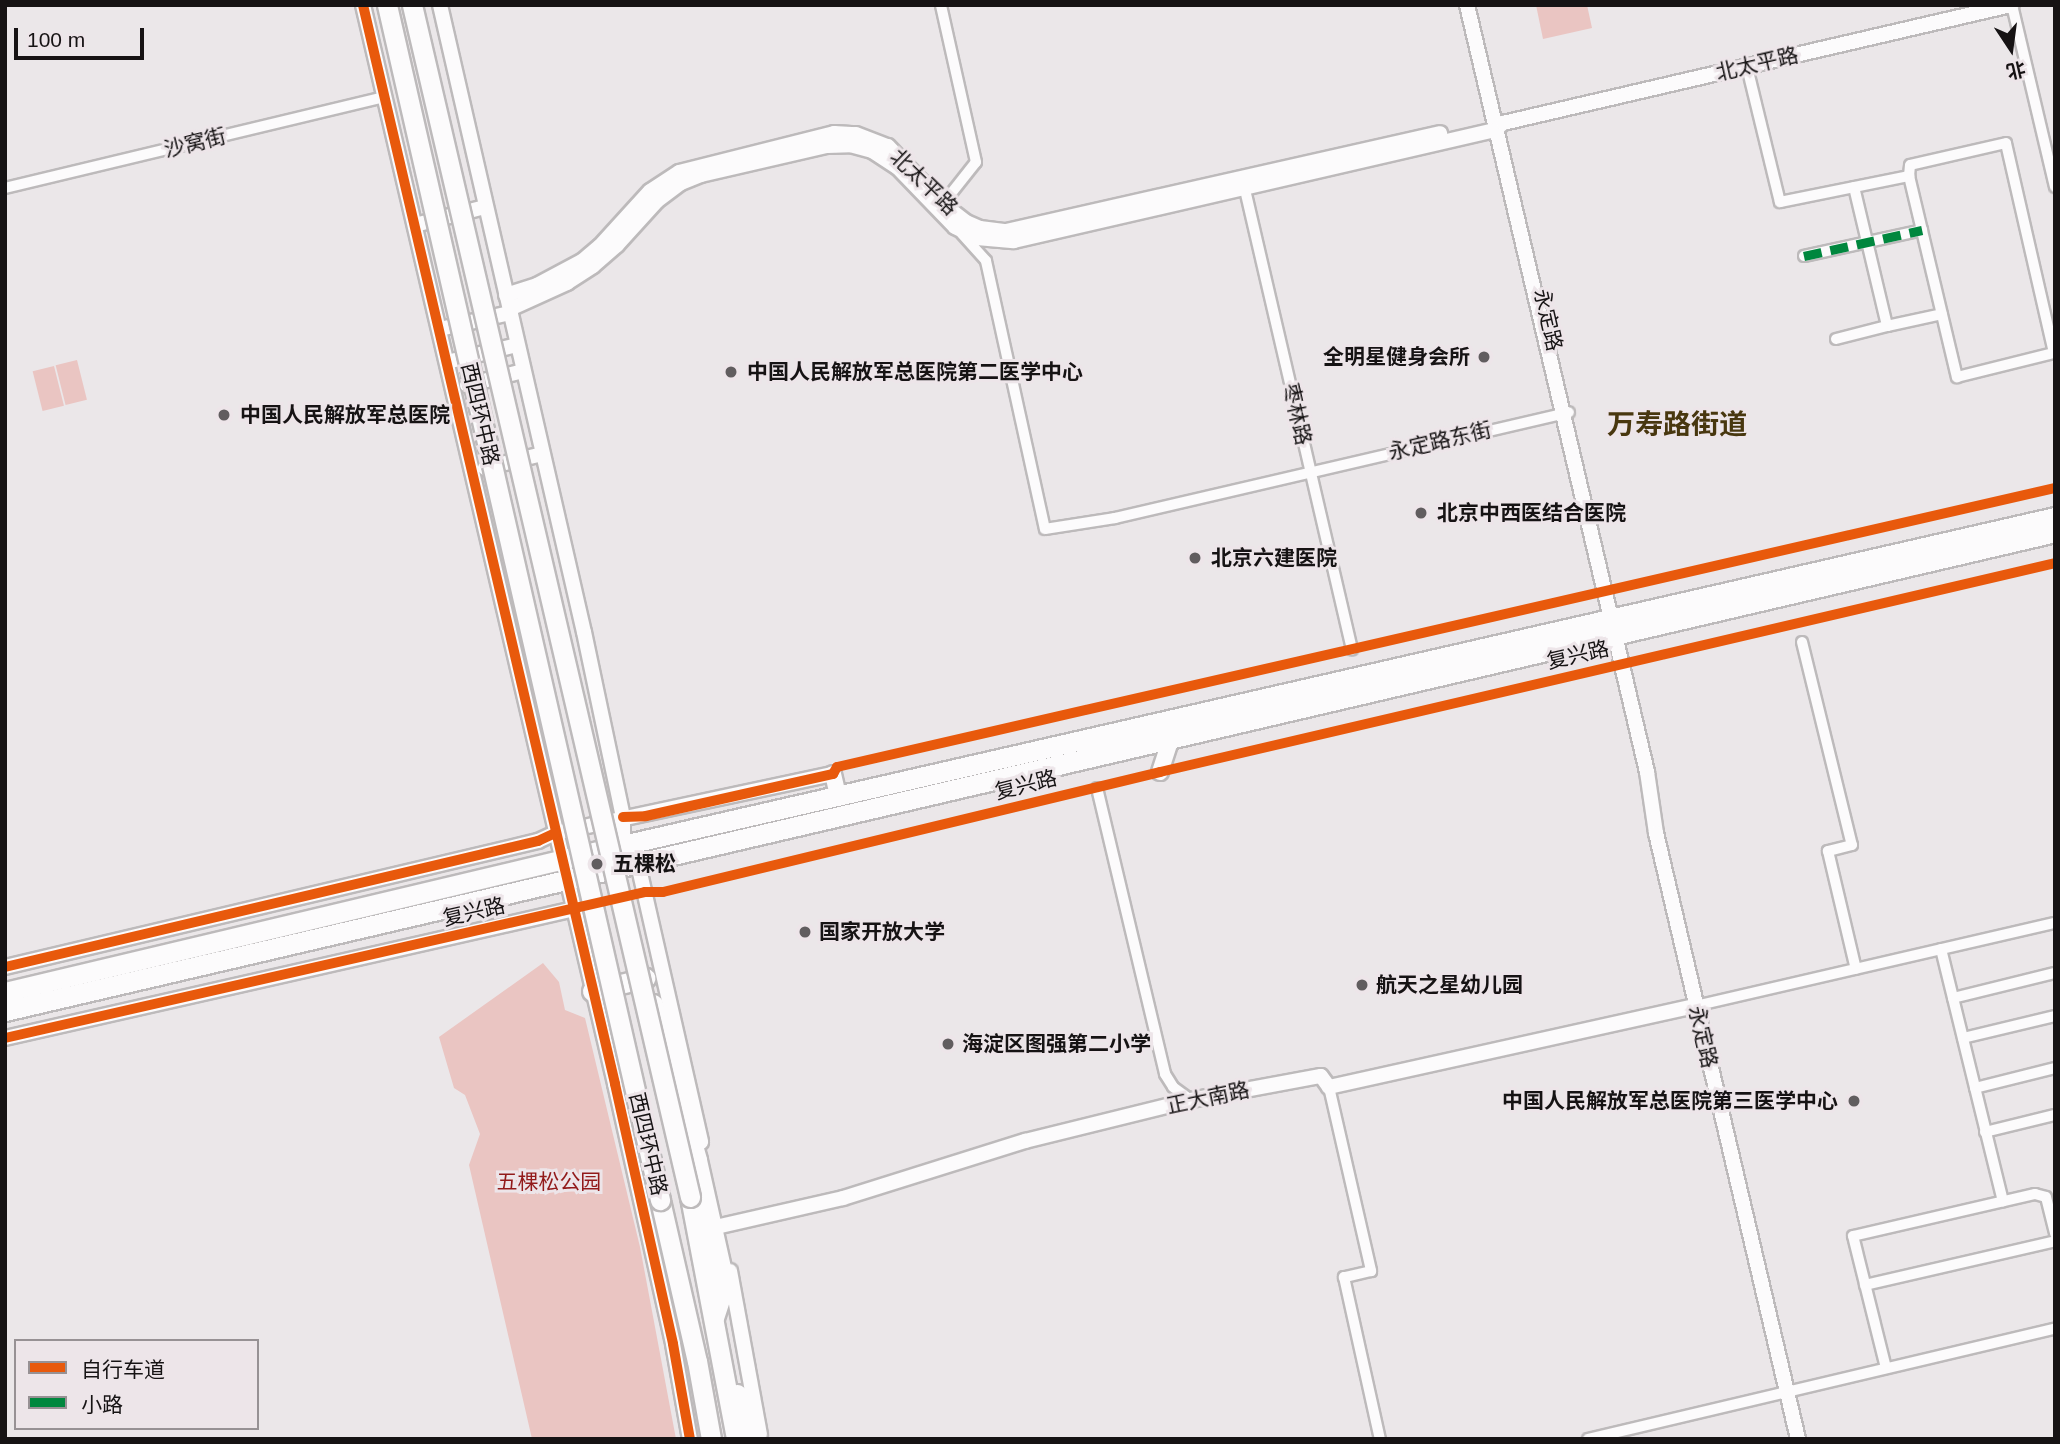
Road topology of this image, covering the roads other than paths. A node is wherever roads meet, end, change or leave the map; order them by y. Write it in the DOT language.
graph roads {
  1 [pos="363,5"];
  2 [pos="387,5"];
  3 [pos="412,5"];
  4 [pos="440,5"];
  5 [pos="942,5"];
  6 [pos="1467,5"];
  7 [pos="1476,5"];
  8 [pos="2006,6"];
  9 [pos="1747,67"];
  10 [pos="384,97"];
  11 [pos="1497,125"];
  12 [pos="1909,176"];
  13 [pos="1244,183"];
  14 [pos="1854,187"];
  15 [pos="2055,187"];
  16 [pos="5,188"];
  17 [pos="485,207"];
  18 [pos="940,208"];
  19 [pos="415,225"];
  20 [pos="955,227"];
  21 [pos="1922,230"];
  22 [pos="1867,242"];
  23 [pos="1804,256"];
  24 [pos="509,306"];
  25 [pos="1942,314"];
  26 [pos="1887,326"];
  27 [pos="440,329"];
  28 [pos="1836,338"];
  29 [pos="517,345"];
  30 [pos="447,362"];
  31 [pos="523,371"];
  32 [pos="454,388"];
  33 [pos="1565,413"];
  34 [pos="542,454"];
  35 [pos="473,470"];
  36 [pos="1311,471"];
  37 [pos="2055,517"];
  38 [pos="2055,532"];
  39 [pos="1614,625"];
  40 [pos="1802,642"];
  41 [pos="1352,649"];
  42 [pos="1171,739"];
  43 [pos="1160,772"];
  44 [pos="834,774"];
  45 [pos="1097,788"];
  46 [pos="838,796"];
  47 [pos="623,817"];
  48 [pos="555,833"];
  49 [pos="624,845"];
  50 [pos="561,860"];
  51 [pos="630,866"];
  52 [pos="566,881"];
  53 [pos="574,909"];
  54 [pos="2055,923"];
  55 [pos="1941,949"];
  56 [pos="5,967"];
  57 [pos="1856,969"];
  58 [pos="2055,973"];
  59 [pos="645,978"];
  60 [pos="592,991"];
  61 [pos="5,992"];
  62 [pos="1953,998"];
  63 [pos="1695,1006"];
  64 [pos="5,1011"];
  65 [pos="2055,1016"];
  66 [pos="5,1038"];
  67 [pos="1963,1038"];
  68 [pos="2055,1068"];
  69 [pos="1329,1087"];
  70 [pos="1975,1088"];
  71 [pos="1191,1101"];
  72 [pos="2055,1115"];
  73 [pos="1986,1132"];
  74 [pos="2003,1202"];
  75 [pos="720,1226"];
  76 [pos="2055,1234"];
  77 [pos="2055,1241"];
  78 [pos="1865,1285"];
  79 [pos="714,1318"];
  80 [pos="2055,1329"];
  81 [pos="721,1353"];
  82 [pos="697,1361"];
  83 [pos="1886,1368"];
  84 [pos="1787,1392"];
  85 [pos="690,1439"];
  86 [pos="697,1439"];
  87 [pos="711,1439"];
  88 [pos="736,1439"];
  89 [pos="755,1439"];
  90 [pos="760,1439"];
  91 [pos="1380,1439"];
  92 [pos="1588,1439"];
  93 [pos="1798,1439"];
  1 -- 10 [label="street, 西四环中路"];
  2 -- 82 [label="highway, 西四环中路, bridge"];
  3 -- 79 [label="highway, 西四环中路, bridge"];
  4 -- 17 [label="street"];
  5 -- 18 [label="street"];
  6 -- 11 [label="street, 永定路"];
  7 -- 11 [label="street, 永定路"];
  8 -- 9 [label="street, 北太平路"];
  8 -- 15 [label="street"];
  9 -- 11 [label="street, 北太平路"];
  9 -- 14 [label="street"];
  10 -- 16 [label="street, 沙窝街"];
  10 -- 19 [label="street, 西四环中路"];
  11 -- 13 [label="street, 北太平路"];
  11 -- 33 [label="street, 永定路"];
  12 -- 14 [label="street"];
  12 -- 21 [label="street"];
  12 -- 25 [label="street"];
  13 -- 18 [label="street, 北太平路"];
  13 -- 20 [label="street, 北太平路"];
  13 -- 36 [label="street, 枣林路"];
  14 -- 22 [label="street"];
  17 -- 19 [label="street"];
  17 -- 24 [label="street"];
  18 -- 20 [label="street, 北太平路"];
  18 -- 24 [label="street, 北太平路"];
  19 -- 27 [label="street, 西四环中路"];
  20 -- 36 [label="street, 永定路东街"];
  21 -- 22 [label="street"];
  21 -- 25 [label="street"];
  22 -- 23 [label="street"];
  22 -- 26 [label="street"];
  24 -- 27 [label="street, 北太平路"];
  24 -- 29 [label="street"];
  25 -- 26 [label="street"];
  26 -- 28 [label="street"];
  27 -- 30 [label="street, 西四环中路"];
  29 -- 30 [label="street"];
  29 -- 31 [label="street"];
  30 -- 32 [label="street, 西四环中路"];
  31 -- 32 [label="street"];
  31 -- 34 [label="street"];
  32 -- 35 [label="street, 西四环中路"];
  33 -- 36 [label="street, 永定路东街"];
  33 -- 39 [label="street, 永定路"];
  34 -- 35 [label="street"];
  34 -- 47 [label="street"];
  35 -- 48 [label="street, 西四环中路"];
  36 -- 41 [label="street, 枣林路"];
  37 -- 39 [label="highway, 复兴路"];
  38 -- 39 [label="highway, 复兴路"];
  39 -- 42 [label="highway, 复兴路"];
  39 -- 46 [label="highway, 复兴路"];
  39 -- 63 [label="street, 永定路"];
  40 -- 57 [label="street"];
  42 -- 43 [label="main road"];
  42 -- 51 [label="highway, 复兴路"];
  44 -- 46 [label="main road"];
  44 -- 47 [label="street"];
  45 -- 71 [label="street"];
  46 -- 49 [label="highway, 复兴路"];
  47 -- 48 [label="street"];
  47 -- 49 [label="street"];
  48 -- 50 [label="street, 西四环中路"];
  48 -- 56 [label="street"];
  49 -- 50 [label="highway, 复兴路"];
  49 -- 51 [label="highway"];
  50 -- 52 [label="street, 西四环中路"];
  50 -- 61 [label="highway, 复兴路"];
  51 -- 52 [label="highway, 复兴路"];
  51 -- 59 [label="highway"];
  51 -- 75 [label="street"];
  52 -- 53 [label="street, 西四环中路"];
  52 -- 64 [label="highway, 复兴路"];
  53 -- 60 [label="street, 西四环中路"];
  53 -- 66 [label="street, 复兴路"];
  54 -- 55 [label="street"];
  55 -- 57 [label="street"];
  55 -- 62 [label="street"];
  57 -- 63 [label="street"];
  58 -- 62 [label="street"];
  59 -- 60 [label="highway"];
  59 -- 79 [label="highway"];
  60 -- 85 [label="street, 西四环中路"];
  62 -- 67 [label="street"];
  63 -- 69 [label="street, 正大南路"];
  63 -- 84 [label="street, 永定路"];
  65 -- 67 [label="street"];
  67 -- 70 [label="street"];
  68 -- 70 [label="street"];
  69 -- 71 [label="street, 正大南路"];
  69 -- 91 [label="street"];
  70 -- 73 [label="street"];
  71 -- 75 [label="street, 正大南路"];
  72 -- 73 [label="street"];
  73 -- 74 [label="street"];
  74 -- 76 [label="street"];
  74 -- 78 [label="street"];
  75 -- 90 [label="street"];
  77 -- 78 [label="street"];
  78 -- 83 [label="street"];
  79 -- 81 [label="highway, 西四环中路"];
  80 -- 83 [label="street"];
  81 -- 88 [label="highway, 西四环中路"];
  81 -- 89 [label="highway"];
  82 -- 86 [label="highway"];
  82 -- 87 [label="highway, 西四环中路"];
  83 -- 84 [label="street"];
  84 -- 92 [label="street"];
  84 -- 93 [label="street, 永定路"];
}
